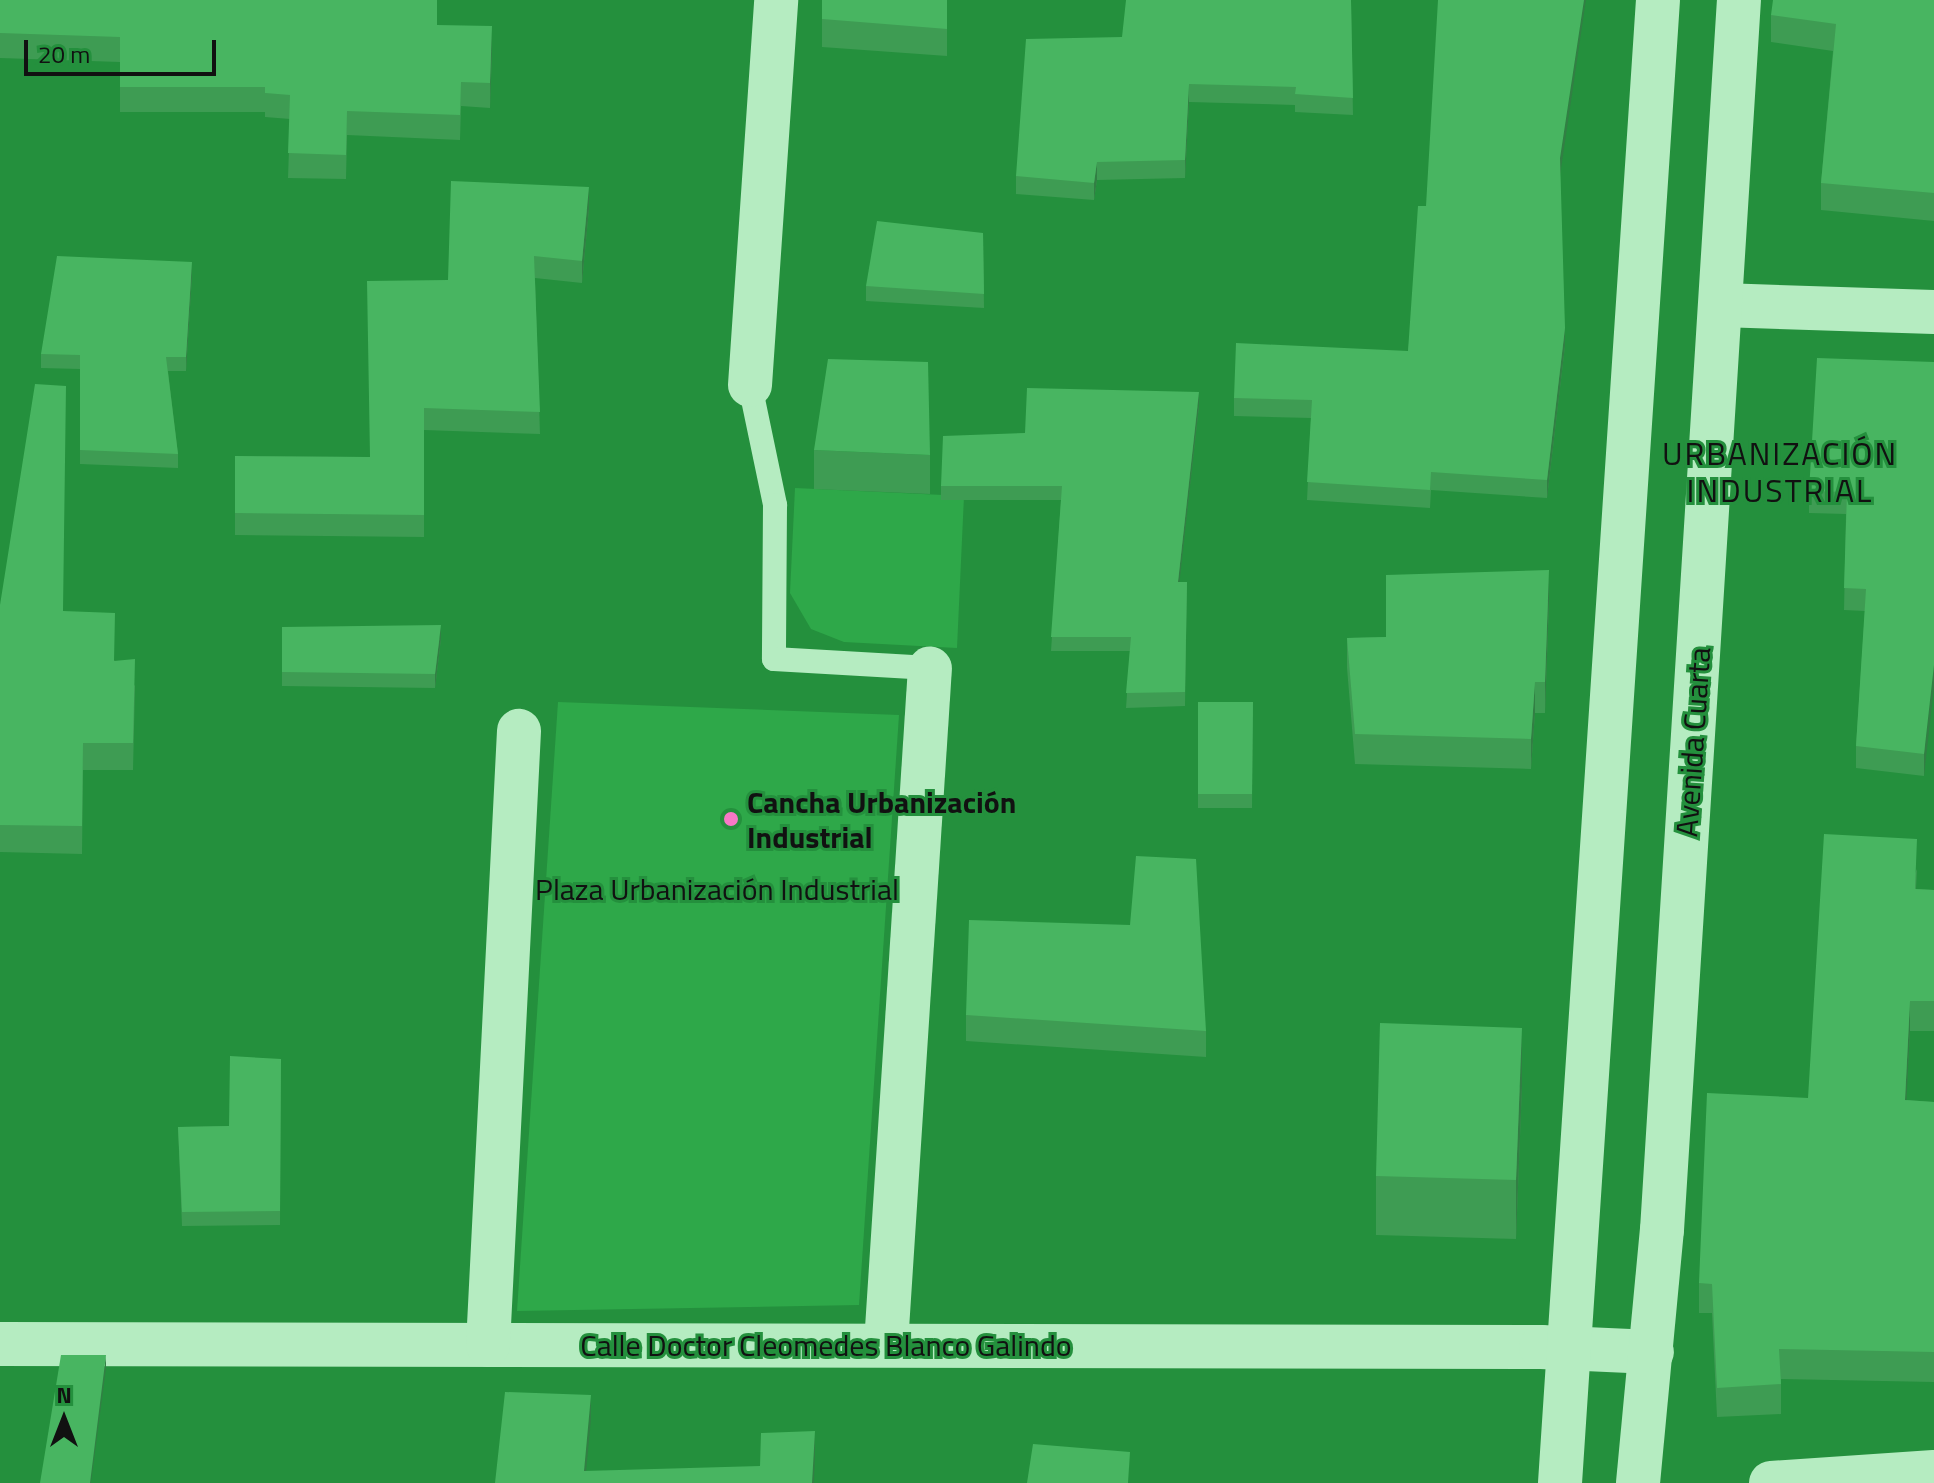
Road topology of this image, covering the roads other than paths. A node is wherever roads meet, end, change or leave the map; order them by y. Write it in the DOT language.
graph roads {
  1 [pos="776,0"];
  2 [pos="1658,0"];
  3 [pos="1739,0"];
  4 [pos="1721,305"];
  5 [pos="1934,312"];
  6 [pos="750,385"];
  7 [pos="930,668"];
  8 [pos="519,731"];
  9 [pos="0,1344"];
  10 [pos="886,1344"];
  11 [pos="488,1345"];
  12 [pos="1572,1349"];
  13 [pos="1652,1352"];
  14 [pos="1934,1472"];
  15 [pos="1560,1483"];
  16 [pos="1638,1483"];
  17 [pos="1771,1483"];
  1 -- 6 [label="street"];
  2 -- 12 [label="street"];
  3 -- 4 [label="street, Avenida Cuarta"];
  4 -- 5 [label="street"];
  4 -- 13 [label="street, Avenida Cuarta"];
  6 -- 7 [label="lane"];
  7 -- 10 [label="street"];
  8 -- 11 [label="street"];
  9 -- 11 [label="street, Calle Doctor Cleomedes Blanco Galindo"];
  10 -- 11 [label="street, Calle Doctor Cleomedes Blanco Galindo"];
  10 -- 12 [label="street, Calle Doctor Cleomedes Blanco Galindo"];
  12 -- 13 [label="street, Calle Doctor Cleomedes Blanco Galindo"];
  12 -- 15 [label="street"];
  13 -- 16 [label="street, Avenida Cuarta"];
  14 -- 17 [label="street"];
}
